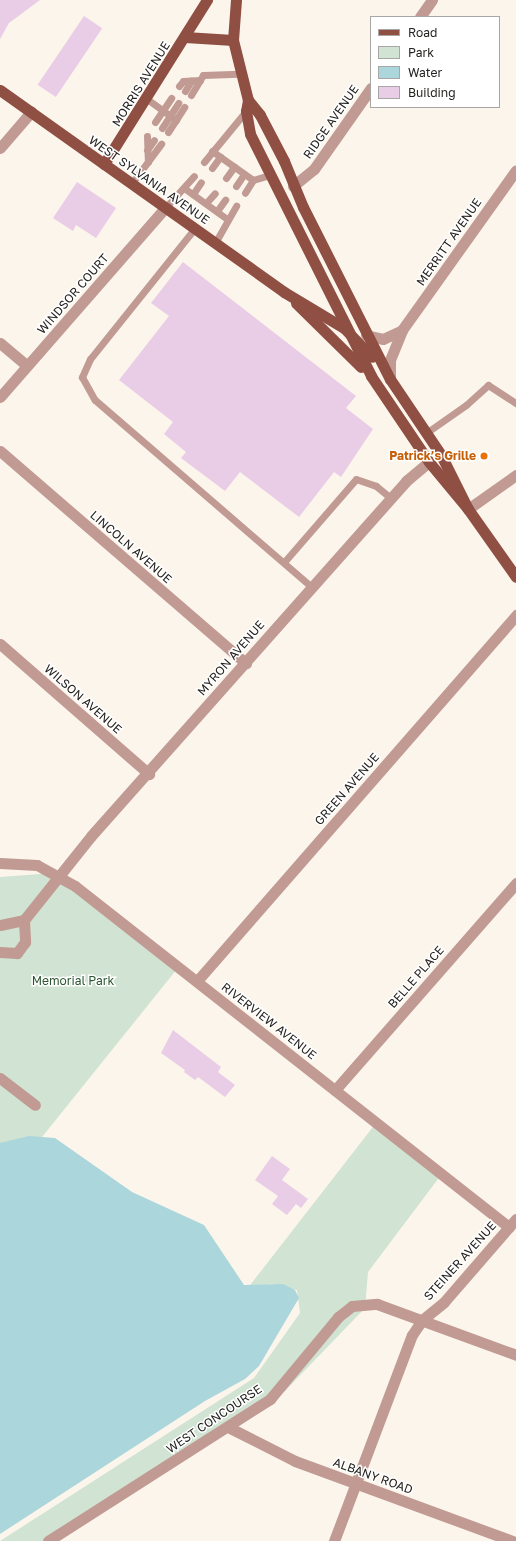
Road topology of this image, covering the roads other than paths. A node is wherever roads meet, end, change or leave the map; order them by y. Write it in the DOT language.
graph roads {
  1 [pos="207,0"];
  2 [pos="236,0"];
  3 [pos="432,0"];
  4 [pos="421,16"];
  5 [pos="184,37"];
  6 [pos="234,40"];
  7 [pos="239,74"];
  8 [pos="200,80"];
  9 [pos="191,81"];
  10 [pos="179,86"];
  11 [pos="370,89"];
  12 [pos="0,90"];
  13 [pos="147,98"];
  14 [pos="171,98"];
  15 [pos="248,100"];
  16 [pos="181,105"];
  17 [pos="164,110"];
  18 [pos="31,112"];
  19 [pos="246,112"];
  20 [pos="173,117"];
  21 [pos="155,122"];
  22 [pos="165,130"];
  23 [pos="147,136"];
  24 [pos="0,148"];
  25 [pos="147,150"];
  26 [pos="212,151"];
  27 [pos="220,157"];
  28 [pos="148,162"];
  29 [pos="204,162"];
  30 [pos="104,164"];
  31 [pos="234,167"];
  32 [pos="212,168"];
  33 [pos="516,170"];
  34 [pos="244,174"];
  35 [pos="269,175"];
  36 [pos="194,176"];
  37 [pos="226,178"];
  38 [pos="253,180"];
  39 [pos="201,182"];
  40 [pos="132,183"];
  41 [pos="236,186"];
  42 [pos="293,186"];
  43 [pos="184,188"];
  44 [pos="215,193"];
  45 [pos="245,193"];
  46 [pos="192,194"];
  47 [pos="225,200"];
  48 [pos="206,203"];
  49 [pos="236,206"];
  50 [pos="165,208"];
  51 [pos="217,212"];
  52 [pos="227,219"];
  53 [pos="195,228"];
  54 [pos="215,243"];
  55 [pos="284,292"];
  56 [pos="344,328"];
  57 [pos="402,330"];
  58 [pos="366,335"];
  59 [pos="0,343"];
  60 [pos="27,366"];
  61 [pos="371,376"];
  62 [pos="390,380"];
  63 [pos="0,397"];
  64 [pos="516,403"];
  65 [pos="426,433"];
  66 [pos="0,451"];
  67 [pos="429,462"];
  68 [pos="516,475"];
  69 [pos="391,498"];
  70 [pos="468,509"];
  71 [pos="285,561"];
  72 [pos="516,577"];
  73 [pos="312,587"];
  74 [pos="516,615"];
  75 [pos="0,644"];
  76 [pos="246,663"];
  77 [pos="149,774"];
  78 [pos="0,863"];
  79 [pos="58,876"];
  80 [pos="516,883"];
  81 [pos="24,920"];
  82 [pos="0,925"];
  83 [pos="0,952"];
  84 [pos="197,981"];
  85 [pos="0,1078"];
  86 [pos="335,1090"];
  87 [pos="35,1104"];
  88 [pos="513,1223"];
  89 [pos="422,1320"];
  90 [pos="516,1355"];
  91 [pos="228,1427"];
  92 [pos="356,1483"];
  93 [pos="53,1540"];
  94 [pos="334,1541"];
  95 [pos="513,1541"];
  1 -- 5 [label="main road, MORRIS AVENUE"];
  2 -- 6 [label="main road"];
  3 -- 4 [label="street"];
  5 -- 6 [label="main road, MORRIS AVENUE"];
  5 -- 13 [label="main road, MORRIS AVENUE"];
  6 -- 7 [label="main road"];
  7 -- 8 [label="lane"];
  7 -- 15 [label="main road"];
  8 -- 9 [label="lane"];
  8 -- 9 [label="lane"];
  9 -- 10 [label="lane"];
  11 -- 42 [label="street, RIDGE AVENUE"];
  12 -- 18 [label="main road, WEST SYLVANIA AVENUE"];
  13 -- 17 [label="lane"];
  13 -- 30 [label="main road, MORRIS AVENUE"];
  14 -- 17 [label="lane"];
  15 -- 19 [label="main road"];
  15 -- 42 [label="main road"];
  16 -- 20 [label="lane"];
  17 -- 20 [label="lane"];
  17 -- 21 [label="lane"];
  18 -- 24 [label="street"];
  18 -- 30 [label="main road, WEST SYLVANIA AVENUE"];
  19 -- 26 [label="lane"];
  19 -- 35 [label="main road"];
  20 -- 22 [label="lane"];
  23 -- 25 [label="lane"];
  25 -- 28 [label="lane"];
  25 -- 28 [label="lane"];
  26 -- 27 [label="lane"];
  26 -- 29 [label="lane"];
  27 -- 31 [label="lane"];
  27 -- 32 [label="lane"];
  28 -- 40 [label="lane"];
  30 -- 40 [label="main road, WEST SYLVANIA AVENUE"];
  31 -- 34 [label="lane"];
  31 -- 37 [label="lane"];
  33 -- 57 [label="street, MERRITT AVENUE"];
  34 -- 38 [label="lane"];
  34 -- 41 [label="lane"];
  35 -- 38 [label="lane"];
  35 -- 56 [label="main road"];
  36 -- 43 [label="lane"];
  38 -- 45 [label="lane"];
  39 -- 46 [label="lane"];
  40 -- 50 [label="main road, WEST SYLVANIA AVENUE"];
  42 -- 58 [label="main road"];
  43 -- 46 [label="lane"];
  43 -- 50 [label="lane"];
  44 -- 48 [label="lane"];
  46 -- 48 [label="lane"];
  47 -- 51 [label="lane"];
  48 -- 51 [label="lane"];
  49 -- 52 [label="lane"];
  50 -- 53 [label="main road, WEST SYLVANIA AVENUE"];
  50 -- 60 [label="street, WINDSOR COURT"];
  51 -- 52 [label="lane"];
  52 -- 54 [label="lane"];
  53 -- 54 [label="main road, WEST SYLVANIA AVENUE"];
  53 -- 71 [label="lane"];
  54 -- 55 [label="main road, WEST SYLVANIA AVENUE"];
  55 -- 56 [label="main road, WEST SYLVANIA AVENUE"];
  55 -- 61 [label="main road, WEST SYLVANIA AVENUE"];
  56 -- 61 [label="main road"];
  56 -- 62 [label="main road, WEST SYLVANIA AVENUE"];
  57 -- 58 [label="street, MERRITT AVENUE"];
  57 -- 62 [label="street, MERRITT AVENUE"];
  58 -- 62 [label="main road"];
  59 -- 60 [label="street"];
  60 -- 63 [label="street, WINDSOR COURT"];
  61 -- 67 [label="main road"];
  62 -- 65 [label="main road"];
  64 -- 65 [label="lane"];
  65 -- 70 [label="main road"];
  66 -- 76 [label="street, LINCOLN AVENUE"];
  67 -- 69 [label="street, MYRON AVENUE"];
  67 -- 70 [label="main road"];
  68 -- 70 [label="street"];
  69 -- 71 [label="lane"];
  69 -- 73 [label="street, MYRON AVENUE"];
  70 -- 72 [label="main road"];
  71 -- 73 [label="lane"];
  73 -- 76 [label="street, MYRON AVENUE"];
  74 -- 84 [label="street, GREEN AVENUE"];
  75 -- 77 [label="street, WILSON AVENUE"];
  76 -- 77 [label="street, MYRON AVENUE"];
  77 -- 79 [label="street, MYRON AVENUE"];
  78 -- 79 [label="street, RIVERVIEW AVENUE"];
  79 -- 81 [label="street, MYRON AVENUE"];
  79 -- 84 [label="street, RIVERVIEW AVENUE"];
  80 -- 86 [label="street, BELLE PLACE"];
  81 -- 82 [label="street"];
  81 -- 83 [label="street"];
  84 -- 86 [label="street, RIVERVIEW AVENUE"];
  85 -- 87 [label="street"];
  86 -- 88 [label="street, RIVERVIEW AVENUE"];
  88 -- 89 [label="street, STEINER AVENUE"];
  89 -- 90 [label="street, WEST CONCOURSE"];
  89 -- 91 [label="street, WEST CONCOURSE"];
  89 -- 92 [label="street, STEINER AVENUE"];
  91 -- 92 [label="street, ALBANY ROAD"];
  91 -- 93 [label="street, WEST CONCOURSE"];
  92 -- 94 [label="street, STEINER AVENUE"];
  92 -- 95 [label="street, ALBANY ROAD"];
}
